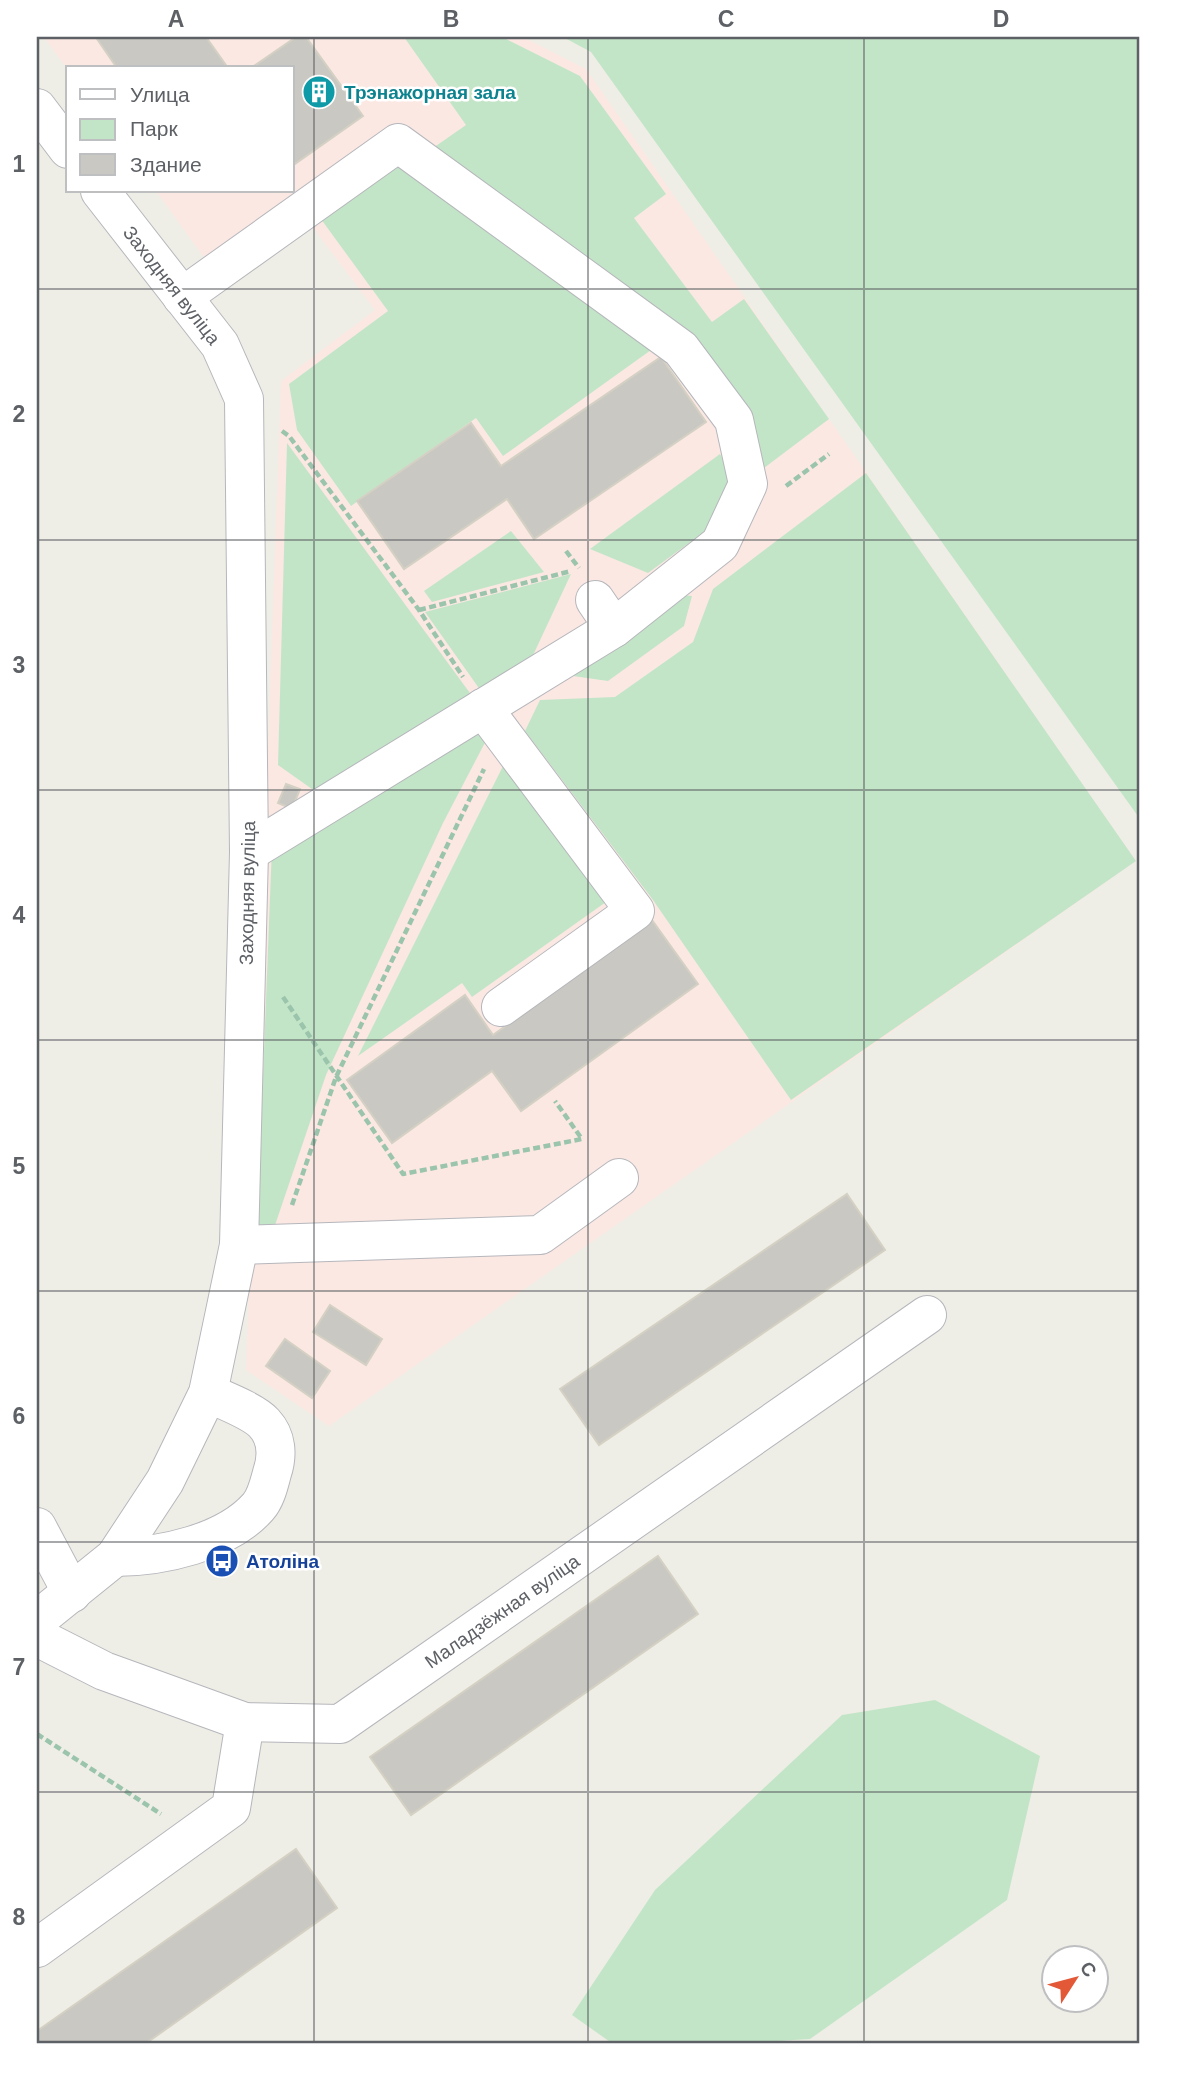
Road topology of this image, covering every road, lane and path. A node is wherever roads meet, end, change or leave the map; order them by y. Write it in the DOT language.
graph roads {
  1 [pos="37,108"];
  2 [pos="66,146"];
  3 [pos="101,192"];
  4 [pos="182,297"];
  5 [pos="244,398"];
  6 [pos="566,551"];
  7 [pos="591,594"];
  8 [pos="419,610"];
  9 [pos="492,720"];
  10 [pos="249,852"];
  11 [pos="246,952"];
  12 [pos="501,1007"];
  13 [pos="336,1077"];
  14 [pos="555,1101"];
  15 [pos="619,1178"];
  16 [pos="279,1244"];
  17 [pos="239,1245"];
  18 [pos="927,1315"];
  19 [pos="208,1393"];
  20 [pos="37,1527"];
  21 [pos="115,1557"];
  22 [pos="72,1593"];
  23 [pos="37,1620"];
  24 [pos="37,1637"];
  25 [pos="245,1722"];
  26 [pos="37,1734"];
  27 [pos="170,1807"];
  28 [pos="37,1948"];
  1 -- 2 [label="street"];
  3 -- 4 [label="street, Заходняя вуліца"];
  4 -- 5 [label="street, Заходняя вуліца"];
  4 -- 7 [label="street"];
  5 -- 8 [label="path"];
  5 -- 10 [label="street, Заходняя вуліца"];
  6 -- 7 [label="path"];
  7 -- 8 [label="path"];
  7 -- 9 [label="street"];
  8 -- 9 [label="path"];
  9 -- 10 [label="street"];
  9 -- 12 [label="street"];
  9 -- 13 [label="path"];
  10 -- 11 [label="street, Заходняя вуліца"];
  11 -- 13 [label="path"];
  11 -- 17 [label="street, Заходняя вуліца"];
  13 -- 14 [label="path"];
  13 -- 16 [label="path"];
  15 -- 16 [label="street"];
  16 -- 17 [label="street"];
  17 -- 19 [label="street, Заходняя вуліца"];
  18 -- 25 [label="street, Маладзёжная вуліца"];
  19 -- 21 [label="street, Заходняя вуліца"];
  19 -- 21 [label="street"];
  20 -- 22 [label="street"];
  21 -- 22 [label="street, Заходняя вуліца"];
  22 -- 23 [label="street, Заходняя вуліца"];
  24 -- 25 [label="street, Маладзёжная вуліца"];
  25 -- 28 [label="street"];
  26 -- 27 [label="path"];
}
